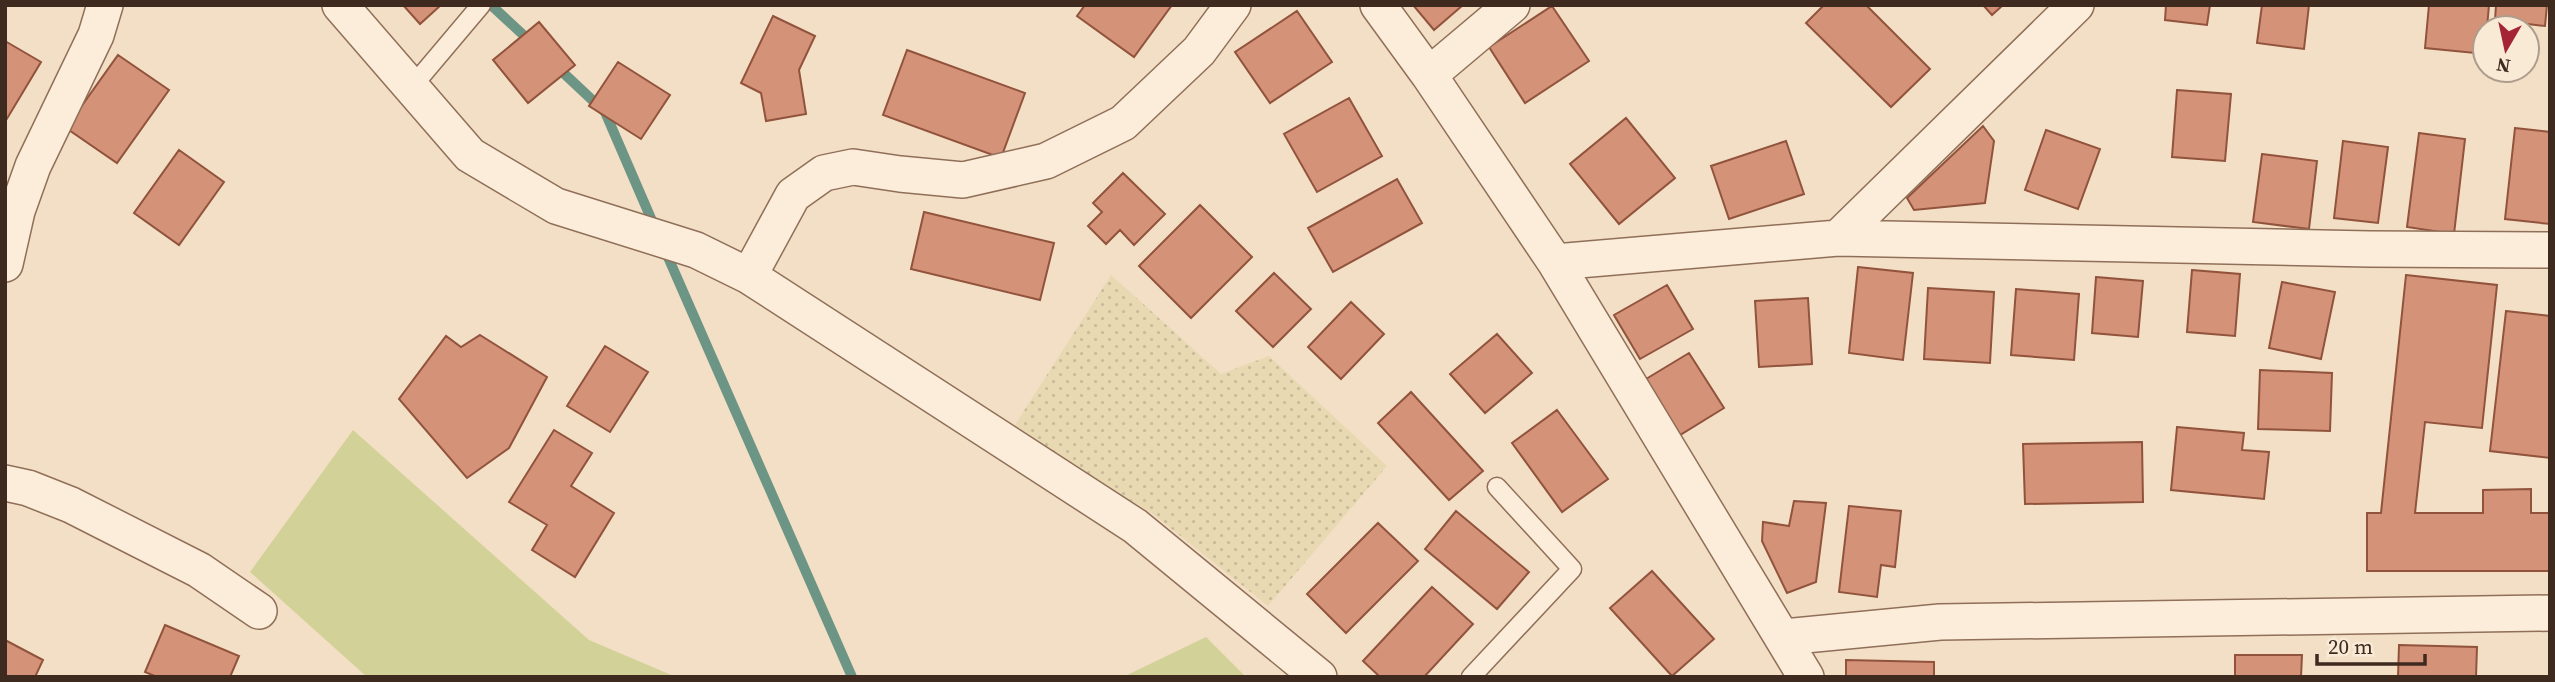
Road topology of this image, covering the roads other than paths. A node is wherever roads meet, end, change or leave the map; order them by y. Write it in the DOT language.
graph roads {
  1 [pos="105,5"];
  2 [pos="340,5"];
  3 [pos="481,5"];
  4 [pos="1233,5"];
  5 [pos="1378,5"];
  6 [pos="1512,5"];
  7 [pos="2076,5"];
  8 [pos="1429,75"];
  9 [pos="411,88"];
  10 [pos="1838,238"];
  11 [pos="2550,250"];
  12 [pos="1555,262"];
  13 [pos="5,264"];
  14 [pos="749,276"];
  15 [pos="5,484"];
  16 [pos="1497,487"];
  17 [pos="259,611"];
  18 [pos="2550,613"];
  19 [pos="1784,637"];
  20 [pos="1319,677"];
  21 [pos="1471,677"];
  22 [pos="1806,677"];
  1 -- 13 [label="street"];
  2 -- 9 [label="street"];
  3 -- 9 [label="lane"];
  4 -- 14 [label="street"];
  5 -- 8 [label="street"];
  6 -- 8 [label="street"];
  7 -- 10 [label="street"];
  8 -- 12 [label="street"];
  9 -- 14 [label="street"];
  10 -- 11 [label="street"];
  10 -- 12 [label="street"];
  12 -- 19 [label="street"];
  14 -- 20 [label="street"];
  15 -- 17 [label="street"];
  16 -- 21 [label="lane"];
  18 -- 19 [label="street"];
  19 -- 22 [label="street"];
}
